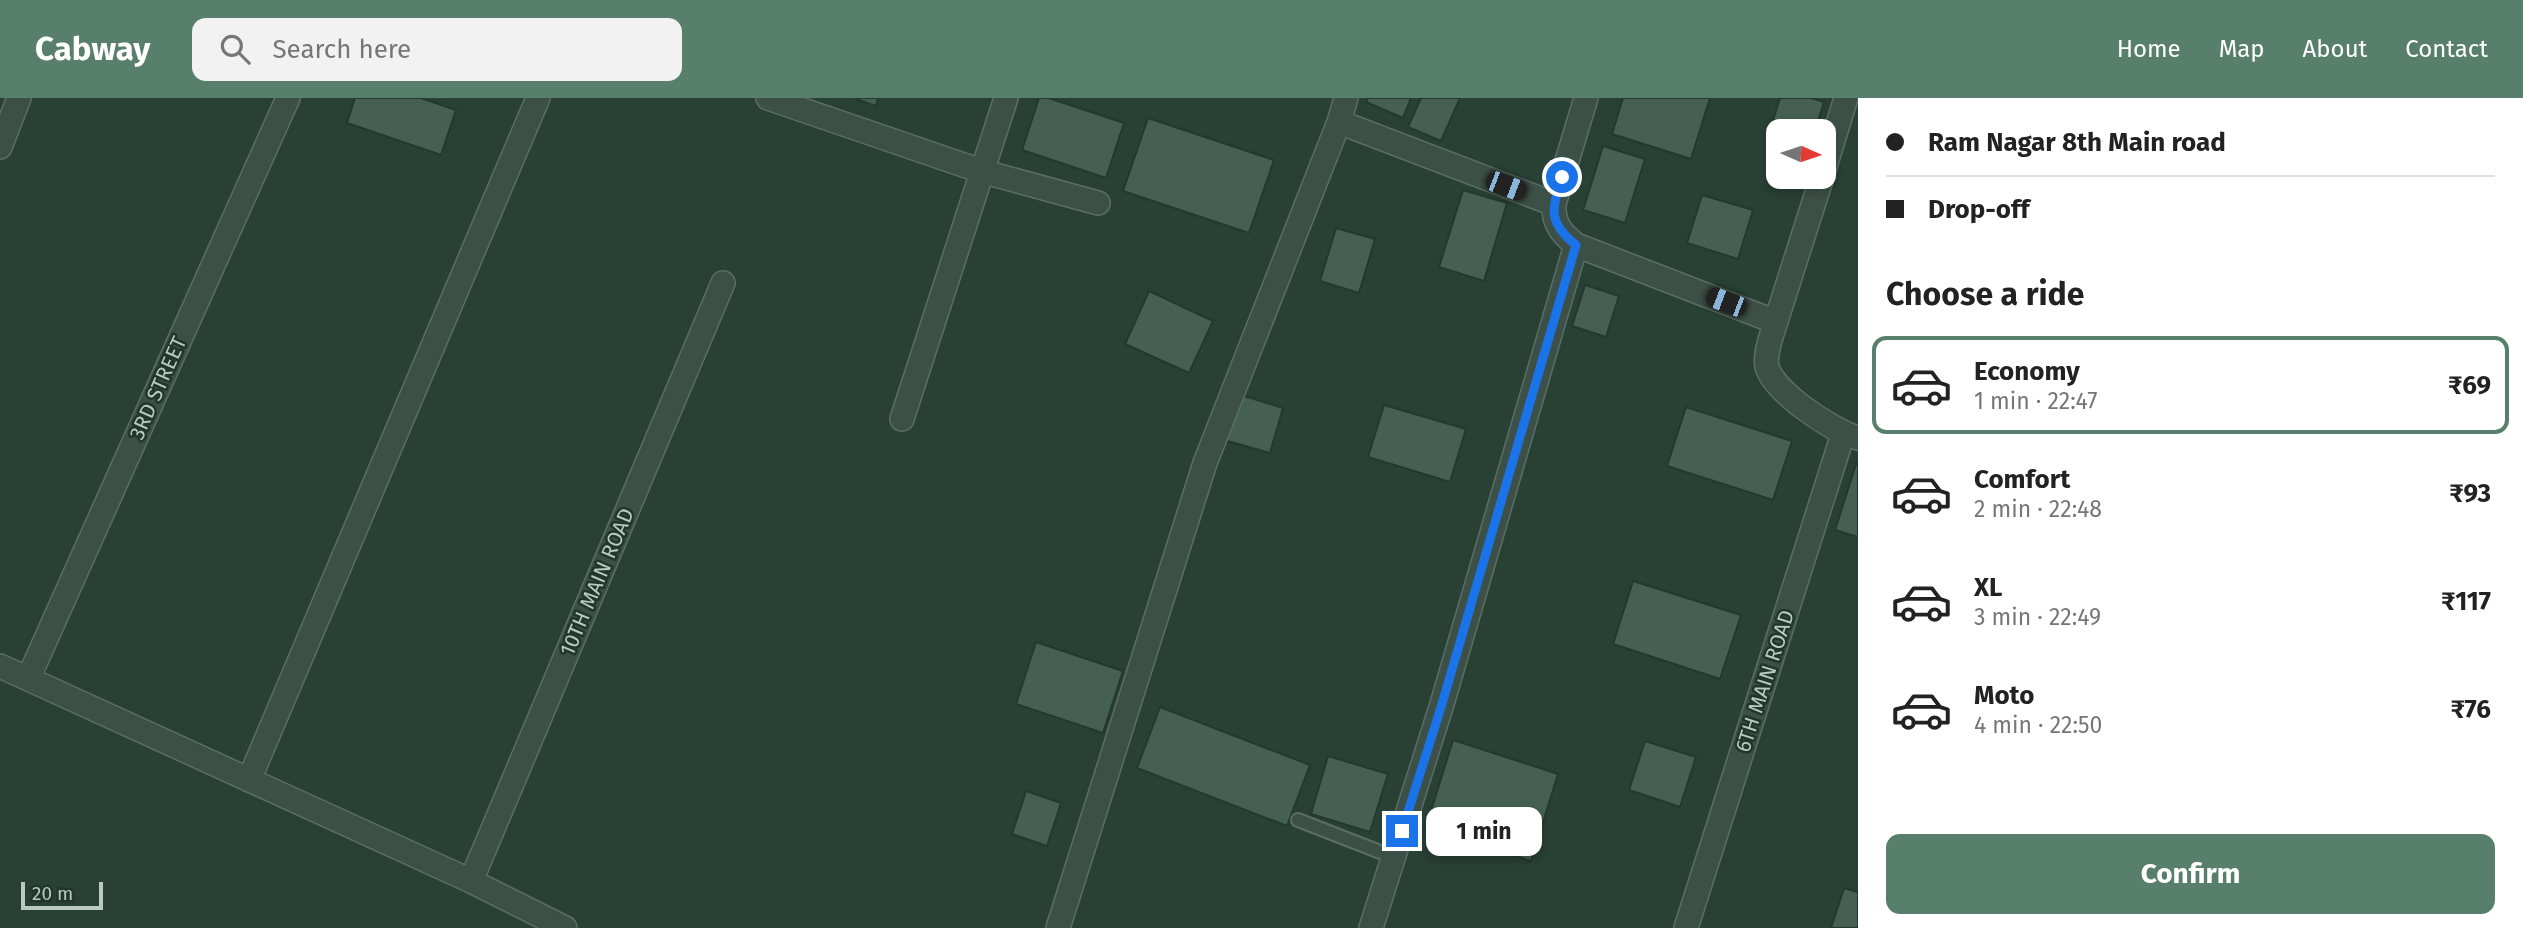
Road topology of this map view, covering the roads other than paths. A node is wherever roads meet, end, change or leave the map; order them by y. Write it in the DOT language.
graph roads {
  1 [pos="19,98"];
  2 [pos="288,98"];
  3 [pos="538,98"];
  4 [pos="768,98"];
  5 [pos="1006,98"];
  6 [pos="1346,98"];
  7 [pos="1586,98"];
  8 [pos="1846,98"];
  9 [pos="1339,122"];
  10 [pos="1836,131"];
  11 [pos="0,147"];
  12 [pos="981,171"];
  13 [pos="1818,189"];
  14 [pos="1098,203"];
  15 [pos="1554,204"];
  16 [pos="1576,245"];
  17 [pos="723,283"];
  18 [pos="1776,322"];
  19 [pos="902,419"];
  20 [pos="1851,436"];
  21 [pos="0,666"];
  22 [pos="28,679"];
  23 [pos="248,780"];
  24 [pos="1298,820"];
  25 [pos="1393,857"];
  26 [pos="471,881"];
  27 [pos="565,928"];
  28 [pos="1058,928"];
  29 [pos="1371,928"];
  30 [pos="1686,928"];
  1 -- 11 [label="street"];
  2 -- 22 [label="street, 3RD STREET"];
  3 -- 23 [label="street"];
  4 -- 12 [label="street"];
  5 -- 12 [label="street"];
  6 -- 9 [label="street"];
  7 -- 15 [label="street"];
  8 -- 10 [label="street"];
  9 -- 15 [label="street"];
  9 -- 28 [label="street"];
  12 -- 14 [label="street"];
  12 -- 19 [label="street"];
  13 -- 18 [label="street"];
  15 -- 16 [label="street"];
  16 -- 18 [label="street"];
  16 -- 25 [label="street"];
  17 -- 26 [label="street, 10TH MAIN ROAD"];
  18 -- 20 [label="street"];
  20 -- 30 [label="street, 6TH MAIN ROAD"];
  21 -- 22 [label="street"];
  22 -- 23 [label="street"];
  23 -- 26 [label="street"];
  24 -- 25 [label="lane"];
  25 -- 29 [label="street"];
  26 -- 27 [label="street"];
}
